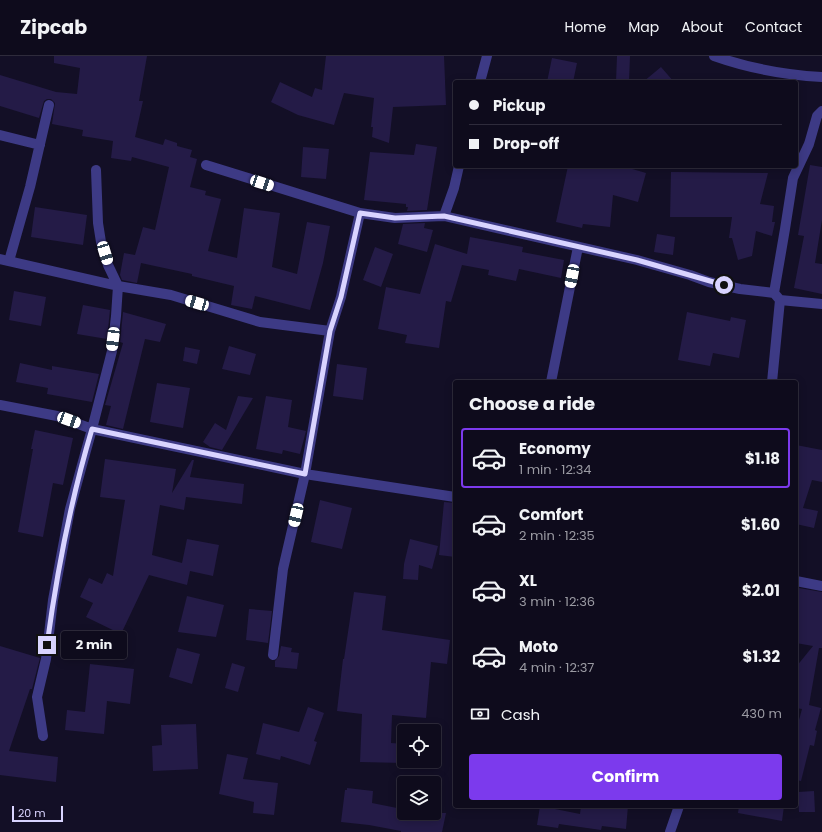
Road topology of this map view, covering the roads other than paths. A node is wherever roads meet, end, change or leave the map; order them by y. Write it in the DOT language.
graph roads {
  1 [pos="487,56"];
  2 [pos="714,56"];
  3 [pos="822,77"];
  4 [pos="481,80"];
  5 [pos="49,105"];
  6 [pos="822,111"];
  7 [pos="0,136"];
  8 [pos="40,145"];
  9 [pos="206,165"];
  10 [pos="798,167"];
  11 [pos="459,168"];
  12 [pos="798,168"];
  13 [pos="96,170"];
  14 [pos="360,213"];
  15 [pos="444,216"];
  16 [pos="578,247"];
  17 [pos="4,260"];
  18 [pos="118,286"];
  19 [pos="777,296"];
  20 [pos="822,304"];
  21 [pos="330,331"];
  22 [pos="551,380"];
  23 [pos="772,380"];
  24 [pos="0,404"];
  25 [pos="92,429"];
  26 [pos="305,474"];
  27 [pos="453,497"];
  28 [pos="798,581"];
  29 [pos="822,586"];
  30 [pos="273,656"];
  31 [pos="43,736"];
  32 [pos="677,808"];
  33 [pos="670,832"];
  1 -- 4 [label="street"];
  2 -- 3 [label="street"];
  5 -- 8 [label="street"];
  6 -- 10 [label="street"];
  7 -- 8 [label="street"];
  8 -- 17 [label="street"];
  9 -- 14 [label="street"];
  11 -- 15 [label="street"];
  12 -- 19 [label="street"];
  13 -- 18 [label="street"];
  14 -- 15 [label="street"];
  14 -- 21 [label="street"];
  15 -- 16 [label="street"];
  16 -- 19 [label="street"];
  16 -- 22 [label="street"];
  17 -- 18 [label="street"];
  18 -- 21 [label="street"];
  18 -- 25 [label="street"];
  19 -- 20 [label="street"];
  19 -- 23 [label="street"];
  21 -- 26 [label="street"];
  24 -- 25 [label="street"];
  25 -- 26 [label="street"];
  25 -- 31 [label="street"];
  26 -- 27 [label="street"];
  26 -- 30 [label="street"];
  28 -- 29 [label="street"];
  32 -- 33 [label="street"];
}
